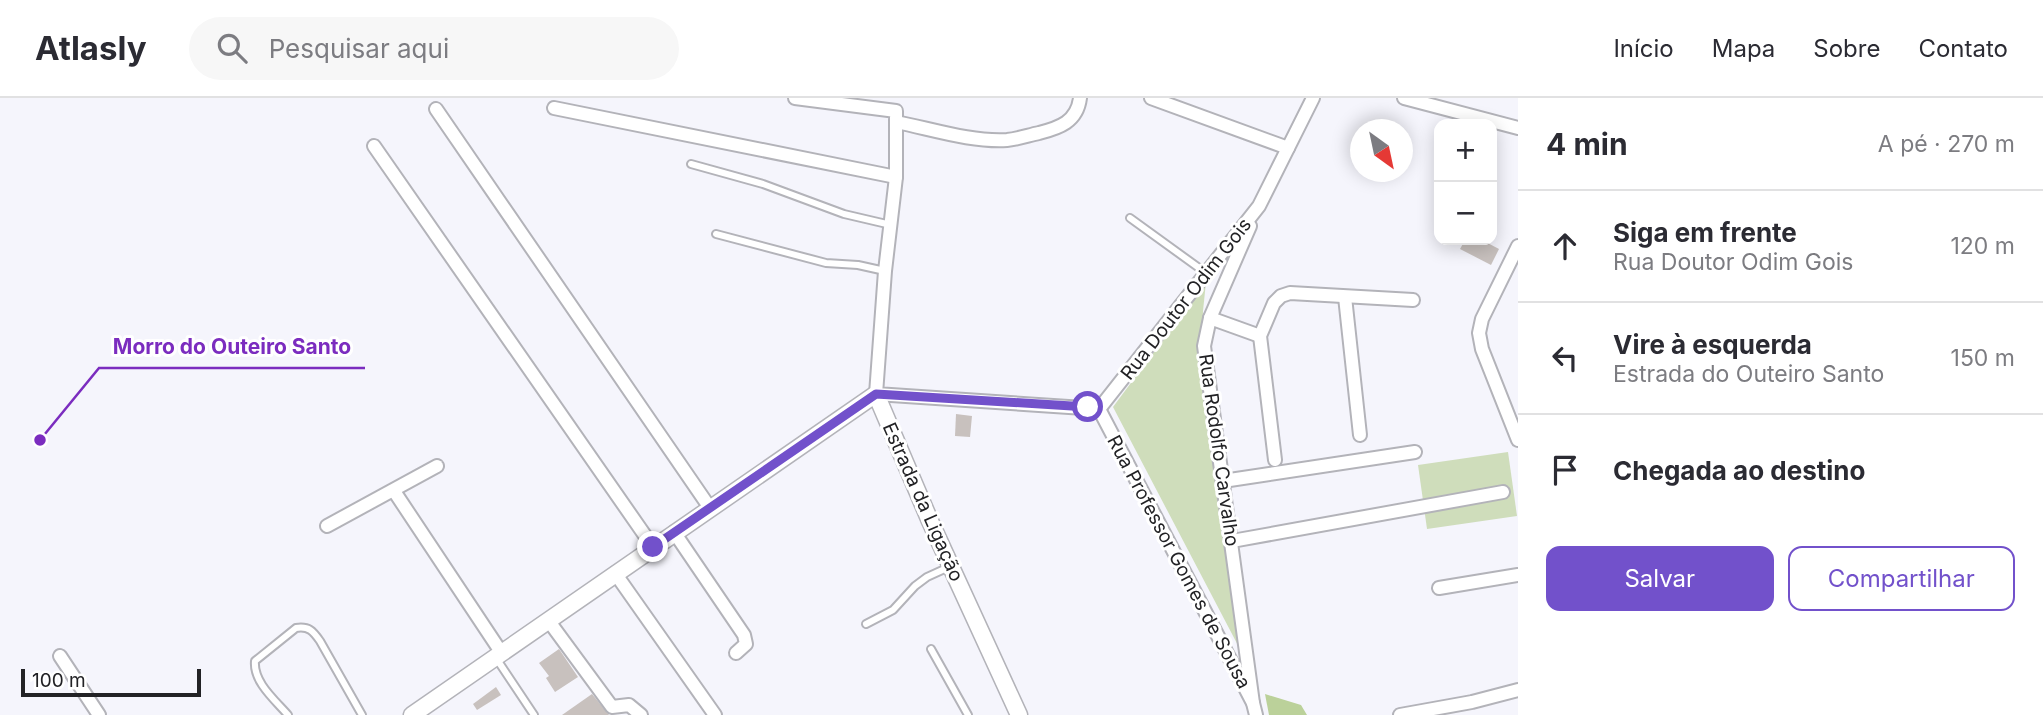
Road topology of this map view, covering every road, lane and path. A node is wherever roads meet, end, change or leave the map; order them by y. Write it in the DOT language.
graph roads {
  1 [pos="794,98"];
  2 [pos="1080,98"];
  3 [pos="1151,98"];
  4 [pos="1313,98"];
  5 [pos="1405,98"];
  6 [pos="554,108"];
  7 [pos="436,109"];
  8 [pos="895,110"];
  9 [pos="1518,128"];
  10 [pos="374,146"];
  11 [pos="1288,148"];
  12 [pos="691,164"];
  13 [pos="896,177"];
  14 [pos="1259,206"];
  15 [pos="1130,218"];
  16 [pos="891,225"];
  17 [pos="716,234"];
  18 [pos="1518,246"];
  19 [pos="885,271"];
  20 [pos="1206,273"];
  21 [pos="1345,297"];
  22 [pos="1413,300"];
  23 [pos="1210,318"];
  24 [pos="1259,336"];
  25 [pos="876,394"];
  26 [pos="1099,409"];
  27 [pos="1360,435"];
  28 [pos="1518,440"];
  29 [pos="1415,452"];
  30 [pos="1275,460"];
  31 [pos="437,466"];
  32 [pos="1223,481"];
  33 [pos="394,491"];
  34 [pos="1503,492"];
  35 [pos="710,508"];
  36 [pos="327,526"];
  37 [pos="674,532"];
  38 [pos="1232,541"];
  39 [pos="653,547"];
  40 [pos="951,567"];
  41 [pos="615,573"];
  42 [pos="1518,575"];
  43 [pos="1439,588"];
  44 [pos="548,620"];
  45 [pos="866,624"];
  46 [pos="931,649"];
  47 [pos="736,653"];
  48 [pos="498,654"];
  49 [pos="60,656"];
  50 [pos="1518,690"];
  51 [pos="1255,709"];
  52 [pos="99,715"];
  53 [pos="288,715"];
  54 [pos="362,715"];
  55 [pos="412,715"];
  56 [pos="534,715"];
  57 [pos="641,715"];
  58 [pos="715,715"];
  59 [pos="968,715"];
  60 [pos="1019,715"];
  61 [pos="1400,715"];
  1 -- 8 [label="street"];
  2 -- 8 [label="street"];
  3 -- 11 [label="street"];
  4 -- 11 [label="street, Rua Doutor Odim Gois"];
  5 -- 9 [label="street"];
  6 -- 13 [label="street"];
  7 -- 35 [label="street"];
  8 -- 13 [label="street, Estrada da Ligação"];
  10 -- 39 [label="street"];
  11 -- 14 [label="street, Rua Doutor Odim Gois"];
  12 -- 16 [label="lane"];
  13 -- 16 [label="street, Estrada da Ligação"];
  14 -- 20 [label="street, Rua Doutor Odim Gois"];
  14 -- 23 [label="street, Rua Rodolfo Carvalho"];
  15 -- 20 [label="lane"];
  16 -- 19 [label="street, Estrada da Ligação"];
  17 -- 19 [label="lane"];
  18 -- 28 [label="street"];
  19 -- 25 [label="street, Estrada da Ligação"];
  20 -- 26 [label="street, Rua Doutor Odim Gois"];
  21 -- 22 [label="street"];
  21 -- 24 [label="street"];
  21 -- 27 [label="street"];
  23 -- 24 [label="street"];
  23 -- 32 [label="street, Rua Rodolfo Carvalho"];
  24 -- 30 [label="street"];
  25 -- 26 [label="street"];
  25 -- 35 [label="street"];
  25 -- 40 [label="street, Estrada da Ligação"];
  26 -- 51 [label="street, Rua Professor Gomes de Sousa"];
  29 -- 32 [label="street"];
  31 -- 33 [label="street"];
  32 -- 38 [label="street, Rua Rodolfo Carvalho"];
  33 -- 36 [label="street"];
  33 -- 48 [label="street"];
  34 -- 38 [label="street"];
  35 -- 37 [label="street"];
  37 -- 39 [label="street"];
  37 -- 47 [label="street"];
  38 -- 51 [label="street, Rua Rodolfo Carvalho"];
  39 -- 41 [label="street"];
  40 -- 45 [label="lane"];
  40 -- 60 [label="street, Estrada da Ligação"];
  41 -- 44 [label="street"];
  41 -- 58 [label="street"];
  42 -- 43 [label="street"];
  44 -- 48 [label="street"];
  44 -- 57 [label="street"];
  46 -- 59 [label="lane"];
  48 -- 55 [label="street"];
  48 -- 56 [label="lane"];
  49 -- 52 [label="street"];
  50 -- 61 [label="street"];
  53 -- 54 [label="lane"];
}
